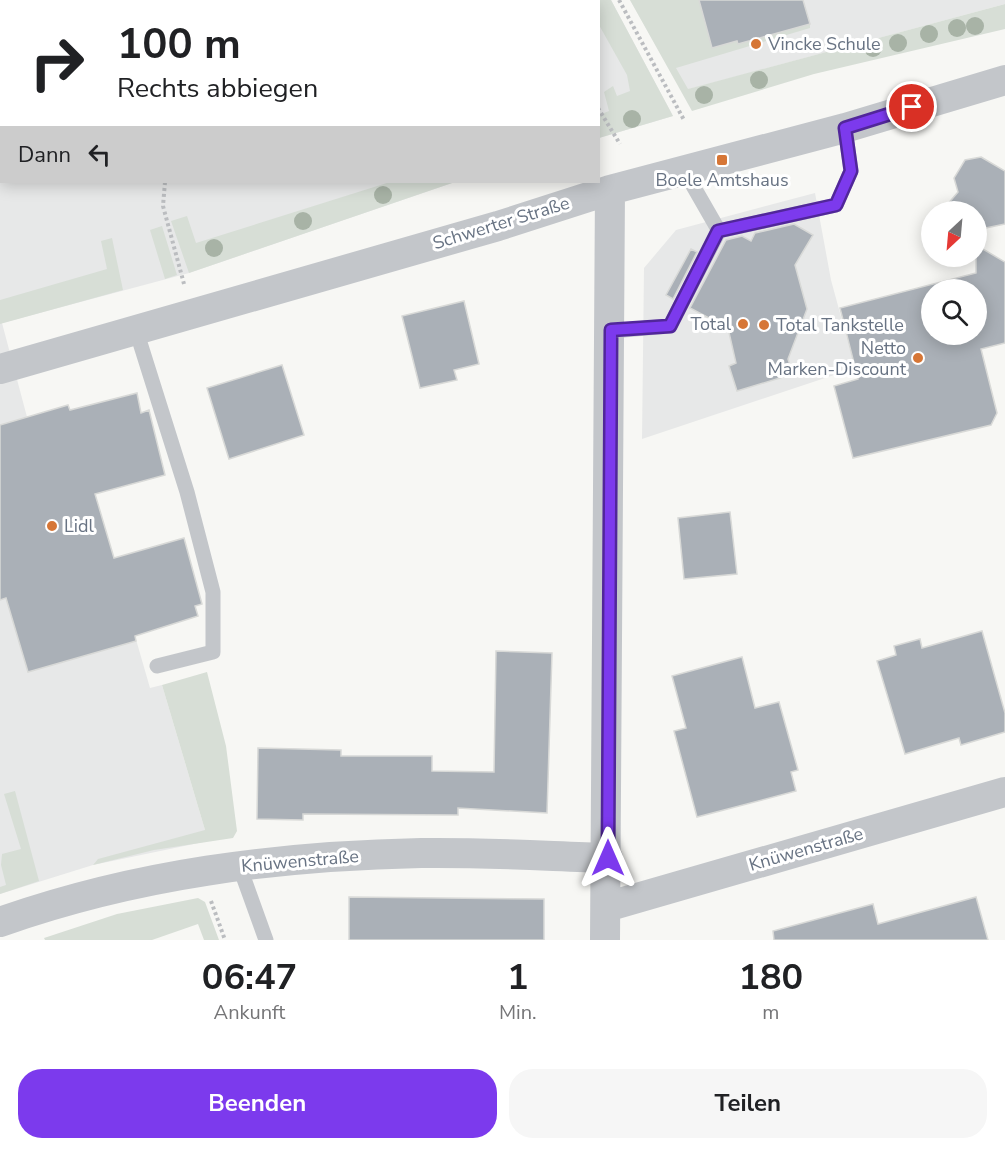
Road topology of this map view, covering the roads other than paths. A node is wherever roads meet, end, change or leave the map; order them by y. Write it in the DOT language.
graph roads {
  1 [pos="1005,80"];
  2 [pos="845,128"];
  3 [pos="684,170"];
  4 [pos="610,190"];
  5 [pos="718,231"];
  6 [pos="136,330"];
  7 [pos="611,330"];
  8 [pos="0,369"];
  9 [pos="157,666"];
  10 [pos="1005,792"];
  11 [pos="608,858"];
  12 [pos="239,865"];
  13 [pos="606,907"];
  14 [pos="0,922"];
  15 [pos="266,940"];
  16 [pos="605,940"];
  1 -- 2 [label="street, Schwerter Straße"];
  2 -- 3 [label="street, Schwerter Straße"];
  2 -- 5 [label="lane"];
  3 -- 4 [label="street, Schwerter Straße"];
  3 -- 5 [label="lane"];
  4 -- 6 [label="street, Schwerter Straße"];
  4 -- 7 [label="street"];
  5 -- 7 [label="lane"];
  6 -- 8 [label="street, Schwerter Straße"];
  6 -- 9 [label="lane"];
  7 -- 11 [label="street"];
  10 -- 13 [label="street, Knüwenstraße"];
  11 -- 12 [label="street, Knüwenstraße"];
  11 -- 13 [label="street"];
  12 -- 14 [label="street, Knüwenstraße"];
  12 -- 15 [label="lane"];
  13 -- 16 [label="street"];
}
